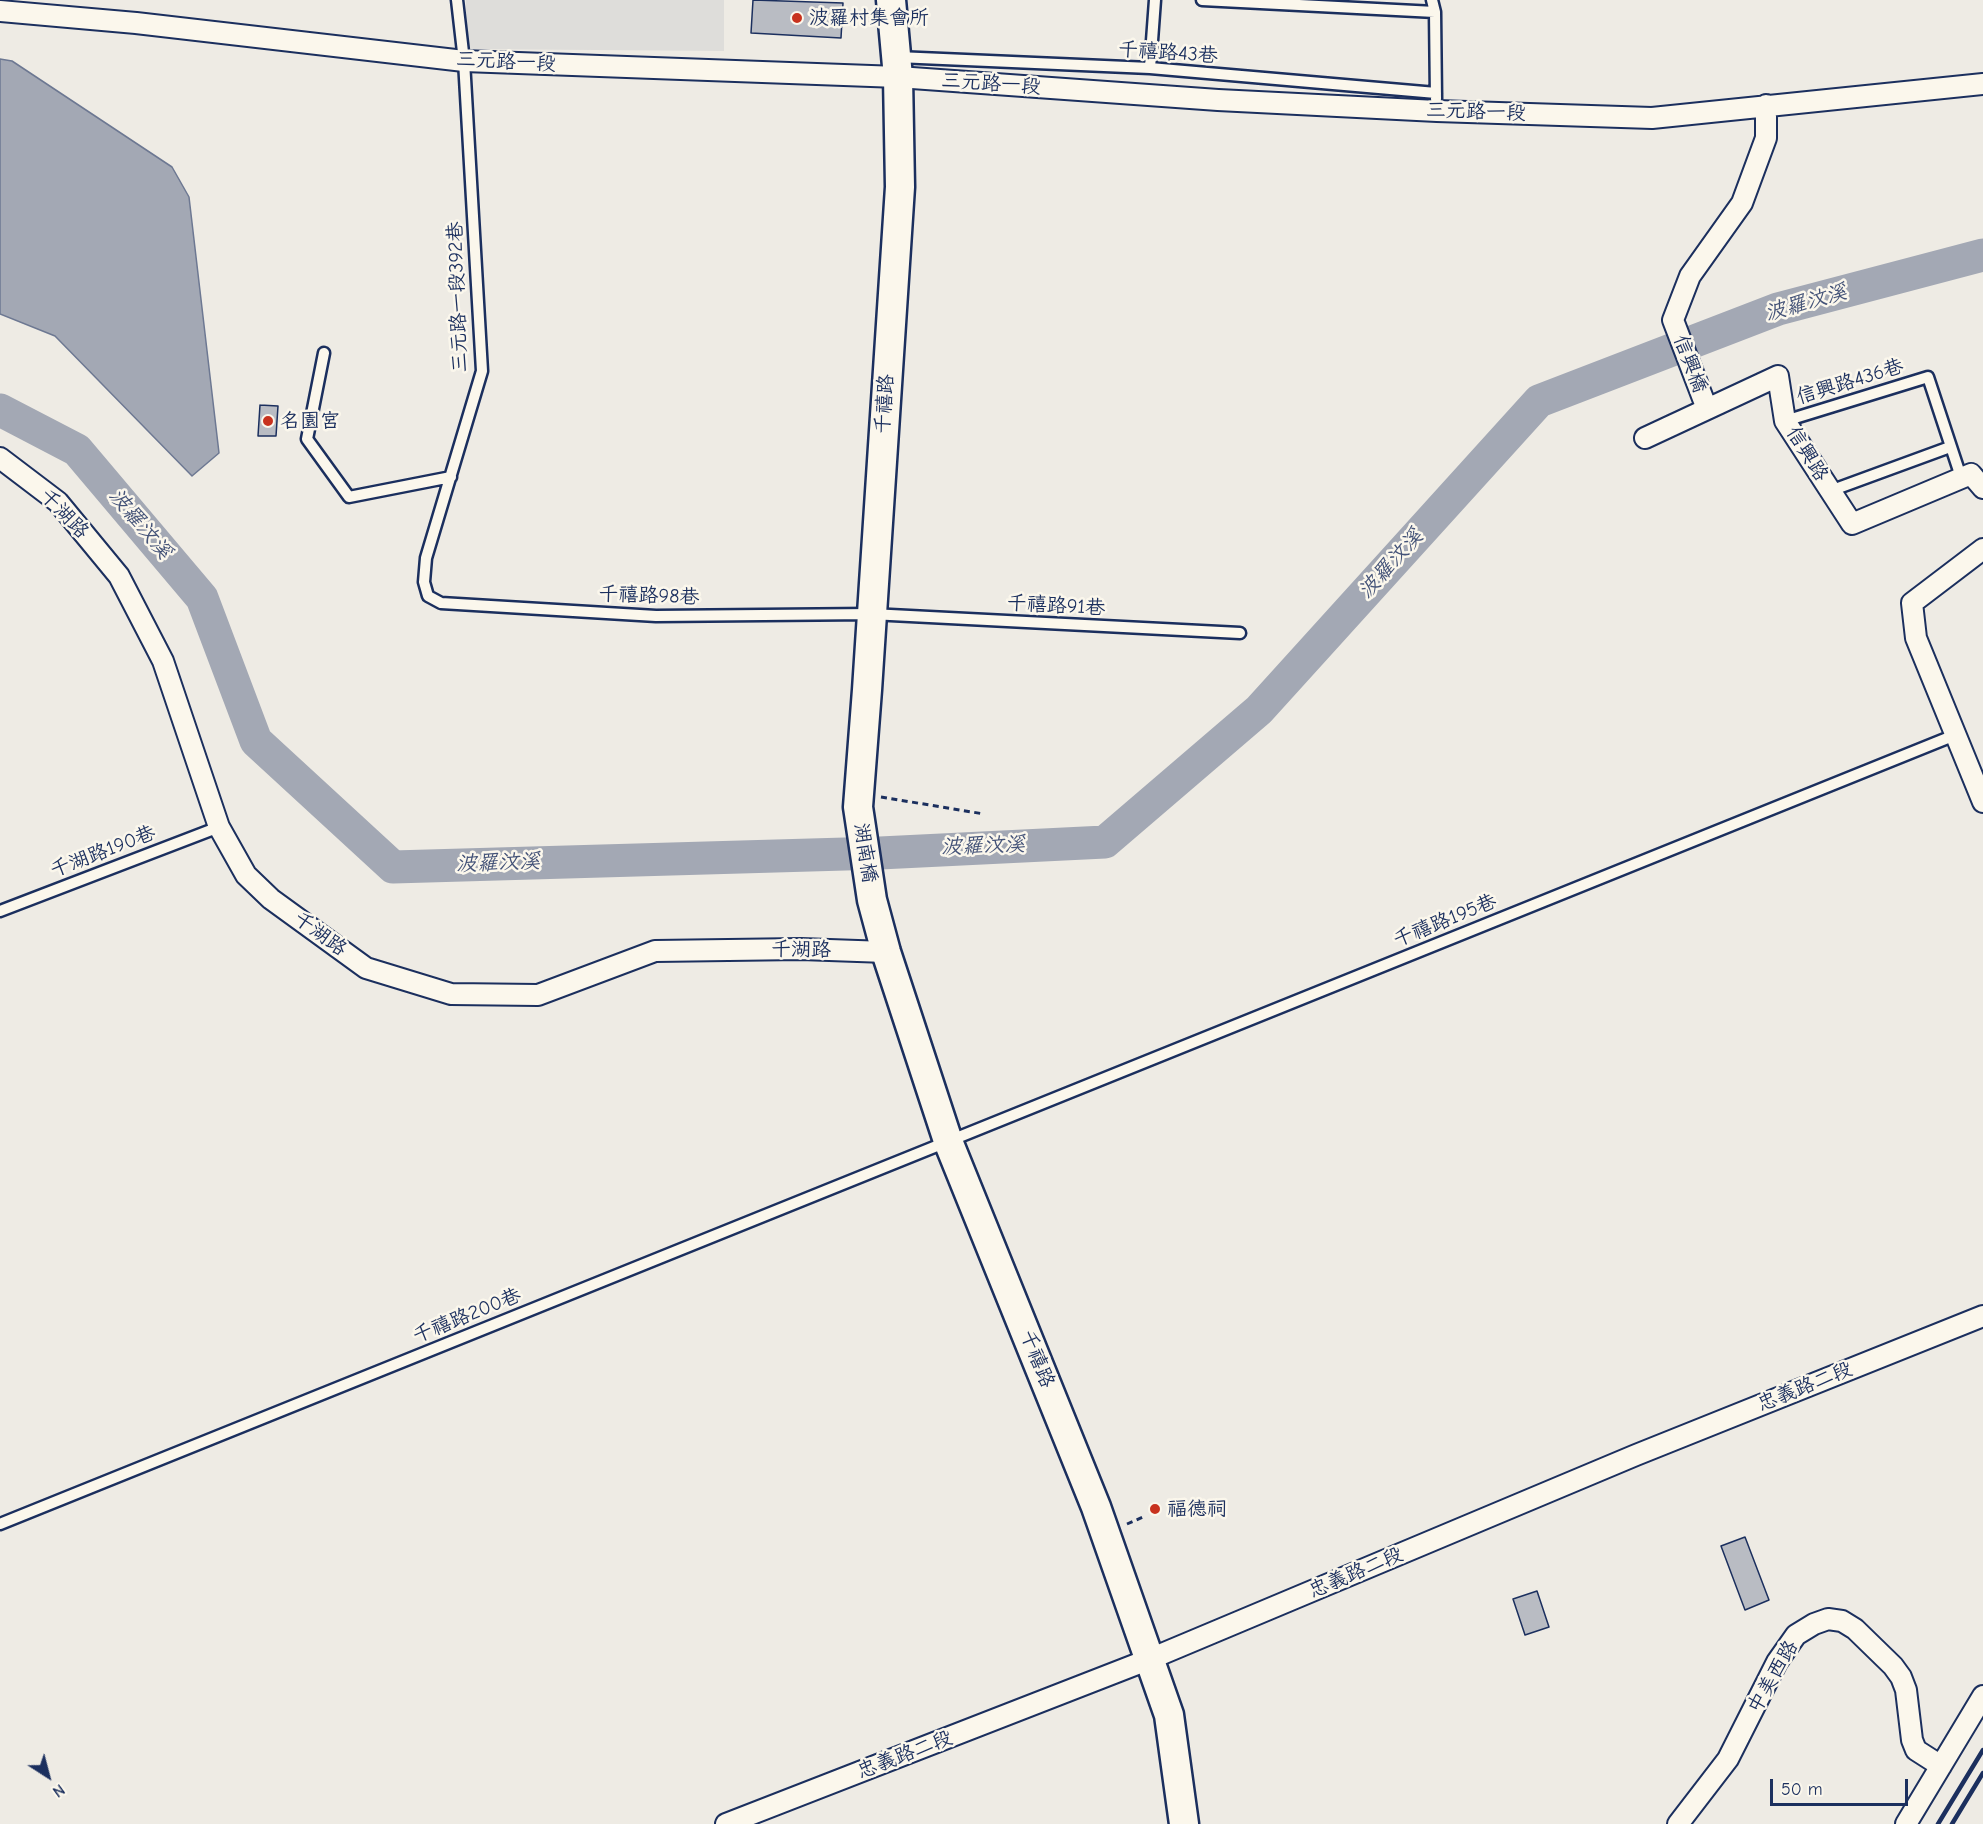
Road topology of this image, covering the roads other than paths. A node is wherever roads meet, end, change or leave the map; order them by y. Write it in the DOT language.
graph roads {
  1 [pos="457,0"];
  2 [pos="891,0"];
  3 [pos="1155,0"];
  4 [pos="1202,0"];
  5 [pos="1432,0"];
  6 [pos="0,11"];
  7 [pos="1435,12"];
  8 [pos="464,61"];
  9 [pos="897,67"];
  10 [pos="1150,68"];
  11 [pos="1983,84"];
  12 [pos="1436,102"];
  13 [pos="1766,105"];
  14 [pos="324,353"];
  15 [pos="1707,409"];
  16 [pos="1785,421"];
  17 [pos="1645,438"];
  18 [pos="1950,447"];
  19 [pos="0,458"];
  20 [pos="451,477"];
  21 [pos="1961,477"];
  22 [pos="1983,488"];
  23 [pos="1830,491"];
  24 [pos="1983,549"];
  25 [pos="428,596"];
  26 [pos="871,614"];
  27 [pos="1239,633"];
  28 [pos="1955,735"];
  29 [pos="858,800"];
  30 [pos="1983,802"];
  31 [pos="219,827"];
  32 [pos="872,900"];
  33 [pos="0,911"];
  34 [pos="886,952"];
  35 [pos="948,1141"];
  36 [pos="1983,1316"];
  37 [pos="0,1524"];
  38 [pos="1150,1659"];
  39 [pos="1983,1696"];
  40 [pos="1941,1766"];
  41 [pos="726,1824"];
  42 [pos="1184,1824"];
  43 [pos="1678,1824"];
  44 [pos="1906,1824"];
  1 -- 8 [label="lane, 三元路一段392巷"];
  2 -- 9 [label="street, 千禧路"];
  3 -- 10 [label="lane"];
  4 -- 7 [label="lane"];
  5 -- 7 [label="lane"];
  6 -- 8 [label="street, 三元路一段"];
  7 -- 12 [label="lane"];
  8 -- 9 [label="street, 三元路一段"];
  8 -- 20 [label="lane, 三元路一段392巷"];
  9 -- 10 [label="lane, 千禧路43巷"];
  9 -- 12 [label="street, 三元路一段"];
  9 -- 26 [label="street, 千禧路"];
  10 -- 12 [label="lane, 千禧路43巷"];
  11 -- 13 [label="street, 三元路一段"];
  12 -- 13 [label="street, 三元路一段"];
  13 -- 15 [label="street, 信興橋"];
  14 -- 20 [label="lane"];
  15 -- 16 [label="street, 信興路"];
  15 -- 17 [label="street, 信興路"];
  16 -- 18 [label="lane, 信興路436巷"];
  16 -- 23 [label="street, 信興路"];
  18 -- 21 [label="lane, 信興路436巷"];
  18 -- 23 [label="lane"];
  19 -- 31 [label="street, 千湖路"];
  20 -- 25 [label="lane, 三元路一段392巷"];
  21 -- 22 [label="street"];
  21 -- 23 [label="street, 信興路"];
  24 -- 28 [label="street"];
  25 -- 26 [label="lane, 千禧路98巷"];
  26 -- 27 [label="lane, 千禧路91巷"];
  26 -- 29 [label="street, 千禧路"];
  28 -- 30 [label="street"];
  28 -- 35 [label="lane, 千禧路195巷"];
  29 -- 32 [label="street, 湖南橋"];
  31 -- 33 [label="lane, 千湖路190巷"];
  31 -- 34 [label="street, 千湖路"];
  32 -- 34 [label="street, 千禧路"];
  34 -- 35 [label="street, 千禧路"];
  35 -- 37 [label="lane, 千禧路200巷"];
  35 -- 38 [label="street, 千禧路"];
  36 -- 38 [label="street, 忠義路二段"];
  38 -- 41 [label="street, 忠義路二段"];
  38 -- 42 [label="street, 千禧路"];
  39 -- 40 [label="street"];
  40 -- 43 [label="street, 中美西路"];
  40 -- 44 [label="street"];
}
